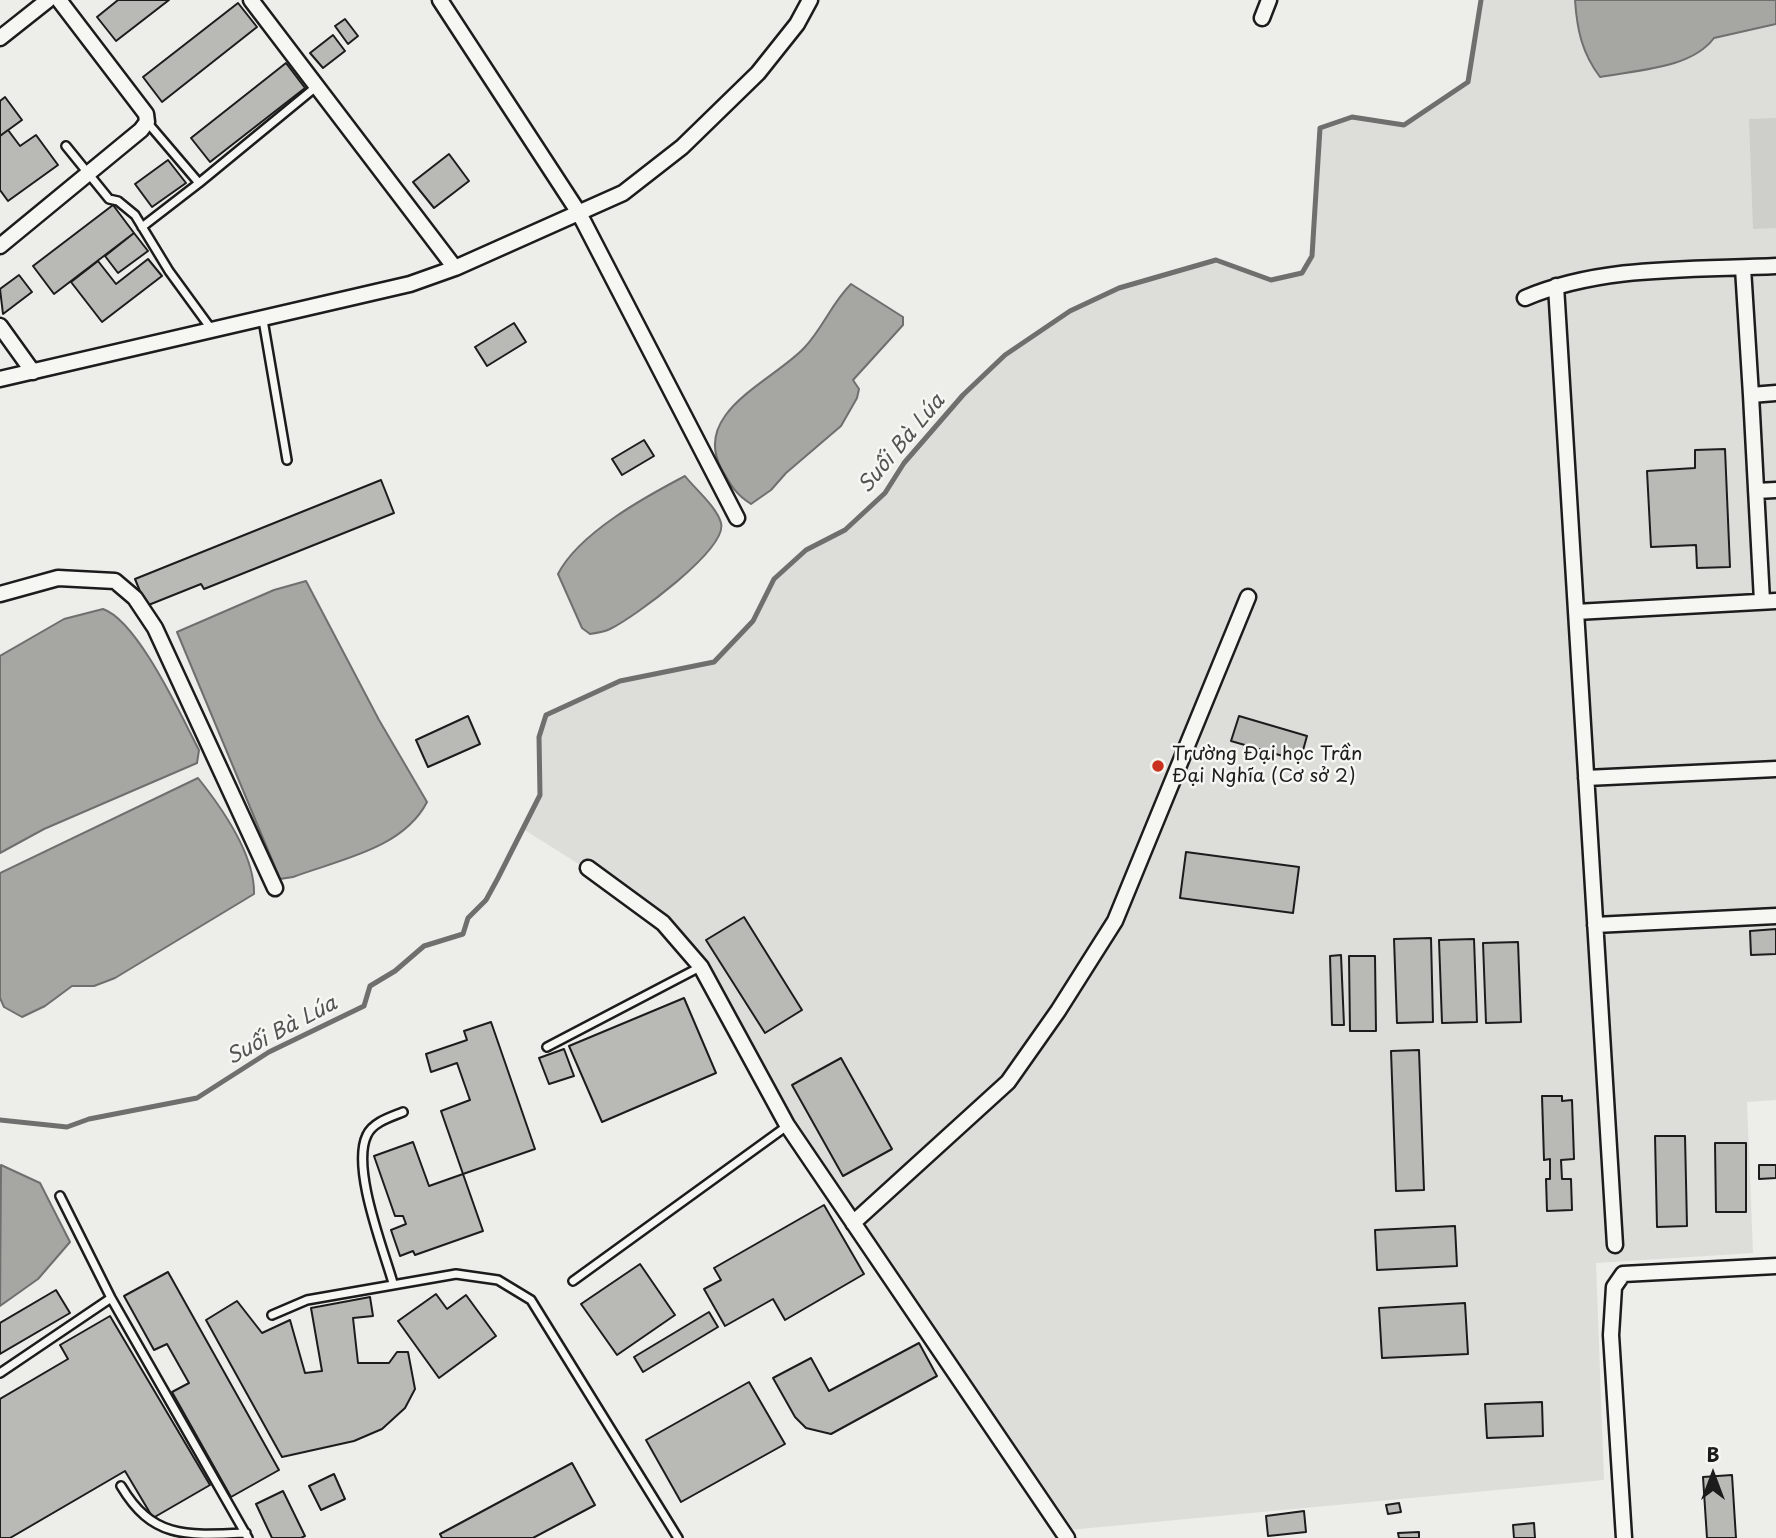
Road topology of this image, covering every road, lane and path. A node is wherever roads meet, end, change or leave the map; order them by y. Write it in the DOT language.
graph roads {
  1 [pos="48,0"];
  2 [pos="59,0"];
  3 [pos="251,0"];
  4 [pos="440,0"];
  5 [pos="810,0"];
  6 [pos="1269,0"];
  7 [pos="1262,18"];
  8 [pos="0,38"];
  9 [pos="317,86"];
  10 [pos="147,122"];
  11 [pos="66,146"];
  12 [pos="87,174"];
  13 [pos="199,183"];
  14 [pos="579,213"];
  15 [pos="142,227"];
  16 [pos="0,246"];
  17 [pos="1776,266"];
  18 [pos="456,268"];
  19 [pos="1743,268"];
  20 [pos="1556,286"];
  21 [pos="1525,298"];
  22 [pos="263,320"];
  23 [pos="0,326"];
  24 [pos="213,331"];
  25 [pos="33,372"];
  26 [pos="0,379"];
  27 [pos="1776,393"];
  28 [pos="1751,395"];
  29 [pos="287,460"];
  30 [pos="1776,490"];
  31 [pos="1756,491"];
  32 [pos="737,518"];
  33 [pos="0,594"];
  34 [pos="1248,597"];
  35 [pos="1769,601"];
  36 [pos="1576,612"];
  37 [pos="1776,769"];
  38 [pos="1586,778"];
  39 [pos="588,868"];
  40 [pos="275,888"];
  41 [pos="1776,916"];
  42 [pos="1595,925"];
  43 [pos="701,967"];
  44 [pos="547,1047"];
  45 [pos="403,1112"];
  46 [pos="788,1125"];
  47 [pos="60,1196"];
  48 [pos="853,1223"];
  49 [pos="1615,1245"];
  50 [pos="1776,1266"];
  51 [pos="573,1282"];
  52 [pos="393,1283"];
  53 [pos="111,1298"];
  54 [pos="272,1315"];
  55 [pos="0,1373"];
  56 [pos="121,1486"];
  57 [pos="247,1536"];
  58 [pos="678,1538"];
  59 [pos="1067,1538"];
  60 [pos="1624,1538"];
  1 -- 8 [label="street"];
  2 -- 10 [label="street"];
  3 -- 9 [label="street"];
  4 -- 14 [label="street"];
  5 -- 14 [label="street"];
  6 -- 7 [label="street"];
  9 -- 13 [label="lane"];
  9 -- 18 [label="street"];
  10 -- 12 [label="street"];
  10 -- 13 [label="lane"];
  11 -- 12 [label="lane"];
  12 -- 15 [label="lane"];
  12 -- 16 [label="street"];
  13 -- 15 [label="lane"];
  14 -- 18 [label="street"];
  14 -- 32 [label="street"];
  15 -- 24 [label="lane"];
  17 -- 19 [label="street"];
  18 -- 22 [label="street"];
  19 -- 20 [label="street"];
  19 -- 28 [label="street"];
  20 -- 21 [label="street"];
  20 -- 36 [label="street"];
  22 -- 24 [label="street"];
  22 -- 29 [label="lane"];
  23 -- 25 [label="street"];
  24 -- 25 [label="street"];
  25 -- 26 [label="street"];
  27 -- 28 [label="street"];
  28 -- 31 [label="street"];
  30 -- 31 [label="street"];
  31 -- 35 [label="street"];
  33 -- 40 [label="street"];
  34 -- 48 [label="street"];
  35 -- 36 [label="street"];
  36 -- 38 [label="street"];
  37 -- 38 [label="street"];
  38 -- 42 [label="street"];
  39 -- 43 [label="street"];
  41 -- 42 [label="street"];
  42 -- 49 [label="street"];
  43 -- 44 [label="lane"];
  43 -- 46 [label="street"];
  45 -- 52 [label="lane"];
  46 -- 48 [label="street"];
  46 -- 51 [label="lane"];
  47 -- 53 [label="lane"];
  48 -- 59 [label="street"];
  50 -- 60 [label="street"];
  52 -- 54 [label="lane"];
  52 -- 58 [label="lane"];
  53 -- 55 [label="lane"];
  53 -- 57 [label="lane"];
  56 -- 57 [label="lane"];
}
